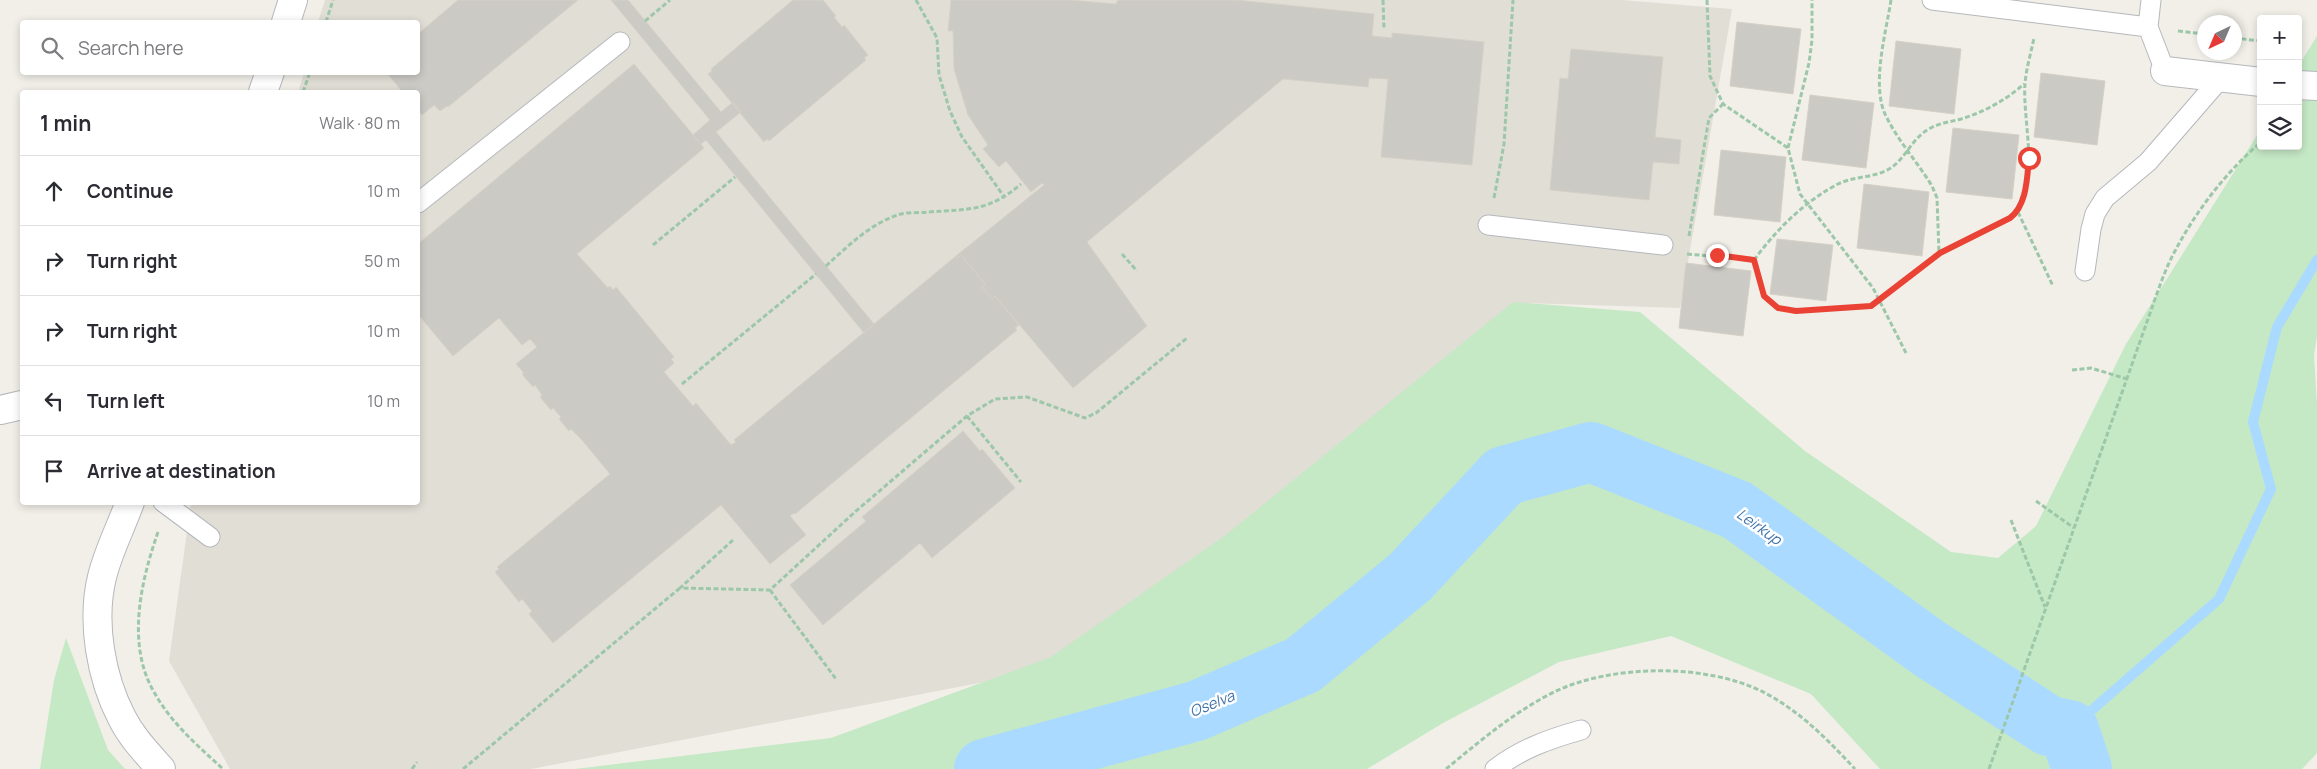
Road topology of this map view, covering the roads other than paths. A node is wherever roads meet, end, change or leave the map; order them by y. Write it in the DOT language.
graph roads {
  1 [pos="293,0"];
  2 [pos="1932,0"];
  3 [pos="2151,0"];
  4 [pos="287,20"];
  5 [pos="2148,28"];
  6 [pos="620,42"];
  7 [pos="2165,71"];
  8 [pos="269,75"];
  9 [pos="2220,79"];
  10 [pos="2257,82"];
  11 [pos="2302,85"];
  12 [pos="2317,86"];
  13 [pos="265,90"];
  14 [pos="420,201"];
  15 [pos="1488,225"];
  16 [pos="1663,246"];
  17 [pos="2085,271"];
  18 [pos="20,405"];
  19 [pos="0,410"];
  20 [pos="129,505"];
  21 [pos="166,505"];
  22 [pos="210,537"];
  23 [pos="1581,730"];
  24 [pos="161,769"];
  25 [pos="1495,769"];
  1 -- 4 [label="street"];
  2 -- 5 [label="lane"];
  3 -- 5 [label="lane"];
  5 -- 7 [label="lane"];
  6 -- 14 [label="lane"];
  7 -- 9 [label="street"];
  8 -- 13 [label="street"];
  9 -- 10 [label="street"];
  9 -- 17 [label="lane"];
  11 -- 12 [label="street"];
  15 -- 16 [label="lane"];
  18 -- 19 [label="street"];
  20 -- 24 [label="street"];
  21 -- 22 [label="lane"];
  23 -- 25 [label="lane"];
}
